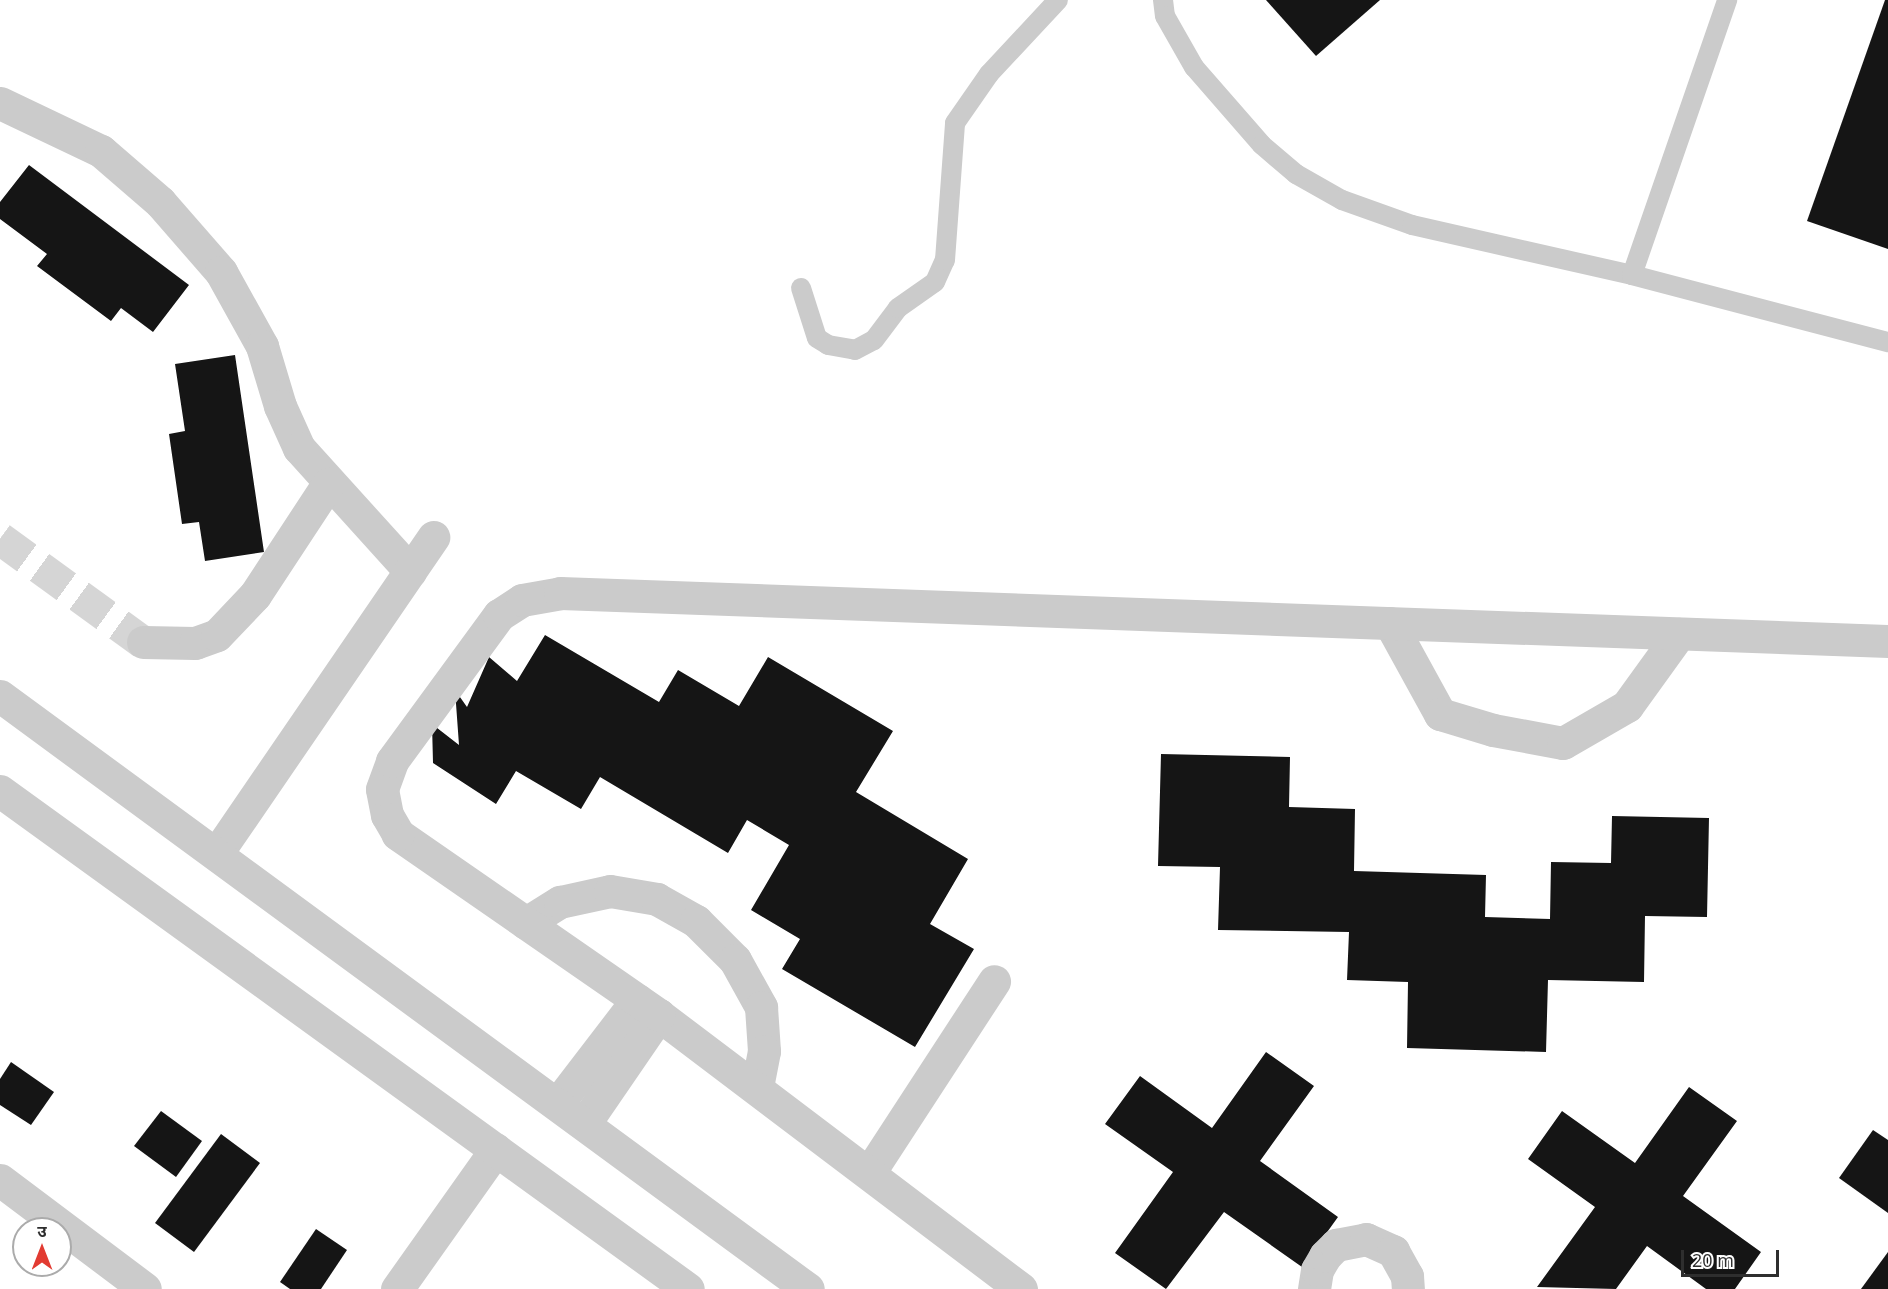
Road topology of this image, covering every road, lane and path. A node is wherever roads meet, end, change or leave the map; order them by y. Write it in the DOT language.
graph roads {
  1 [pos="1058,0"];
  2 [pos="1163,0"];
  3 [pos="1727,0"];
  4 [pos="0,104"];
  5 [pos="1632,275"];
  6 [pos="801,288"];
  7 [pos="1888,342"];
  8 [pos="328,484"];
  9 [pos="433,537"];
  10 [pos="410,571"];
  11 [pos="1390,623"];
  12 [pos="1678,634"];
  13 [pos="1888,641"];
  14 [pos="143,642"];
  15 [pos="0,696"];
  16 [pos="0,791"];
  17 [pos="217,853"];
  18 [pos="525,922"];
  19 [pos="994,981"];
  20 [pos="648,1008"];
  21 [pos="757,1088"];
  22 [pos="558,1103"];
  23 [pos="585,1123"];
  24 [pos="496,1149"];
  25 [pos="869,1173"];
  26 [pos="1,1184"];
  27 [pos="799,1286"];
  28 [pos="145,1289"];
  29 [pos="397,1289"];
  30 [pos="688,1289"];
  31 [pos="1021,1289"];
  32 [pos="1314,1289"];
  33 [pos="1408,1289"];
  1 -- 6 [label="lane"];
  2 -- 5 [label="lane"];
  3 -- 5 [label="lane"];
  4 -- 8 [label="street"];
  5 -- 7 [label="lane"];
  8 -- 10 [label="street"];
  8 -- 14 [label="street"];
  9 -- 10 [label="street"];
  10 -- 17 [label="street"];
  11 -- 12 [label="street"];
  11 -- 12 [label="street"];
  11 -- 18 [label="street"];
  12 -- 13 [label="street"];
  15 -- 17 [label="street"];
  16 -- 24 [label="street"];
  17 -- 22 [label="street"];
  18 -- 20 [label="street"];
  18 -- 21 [label="street"];
  19 -- 25 [label="street"];
  20 -- 21 [label="street"];
  20 -- 22 [label="street"];
  20 -- 23 [label="street"];
  21 -- 25 [label="street"];
  22 -- 23 [label="street"];
  23 -- 27 [label="street"];
  24 -- 29 [label="street"];
  24 -- 30 [label="street"];
  25 -- 31 [label="street"];
  26 -- 28 [label="street"];
  32 -- 33 [label="street"];
}
